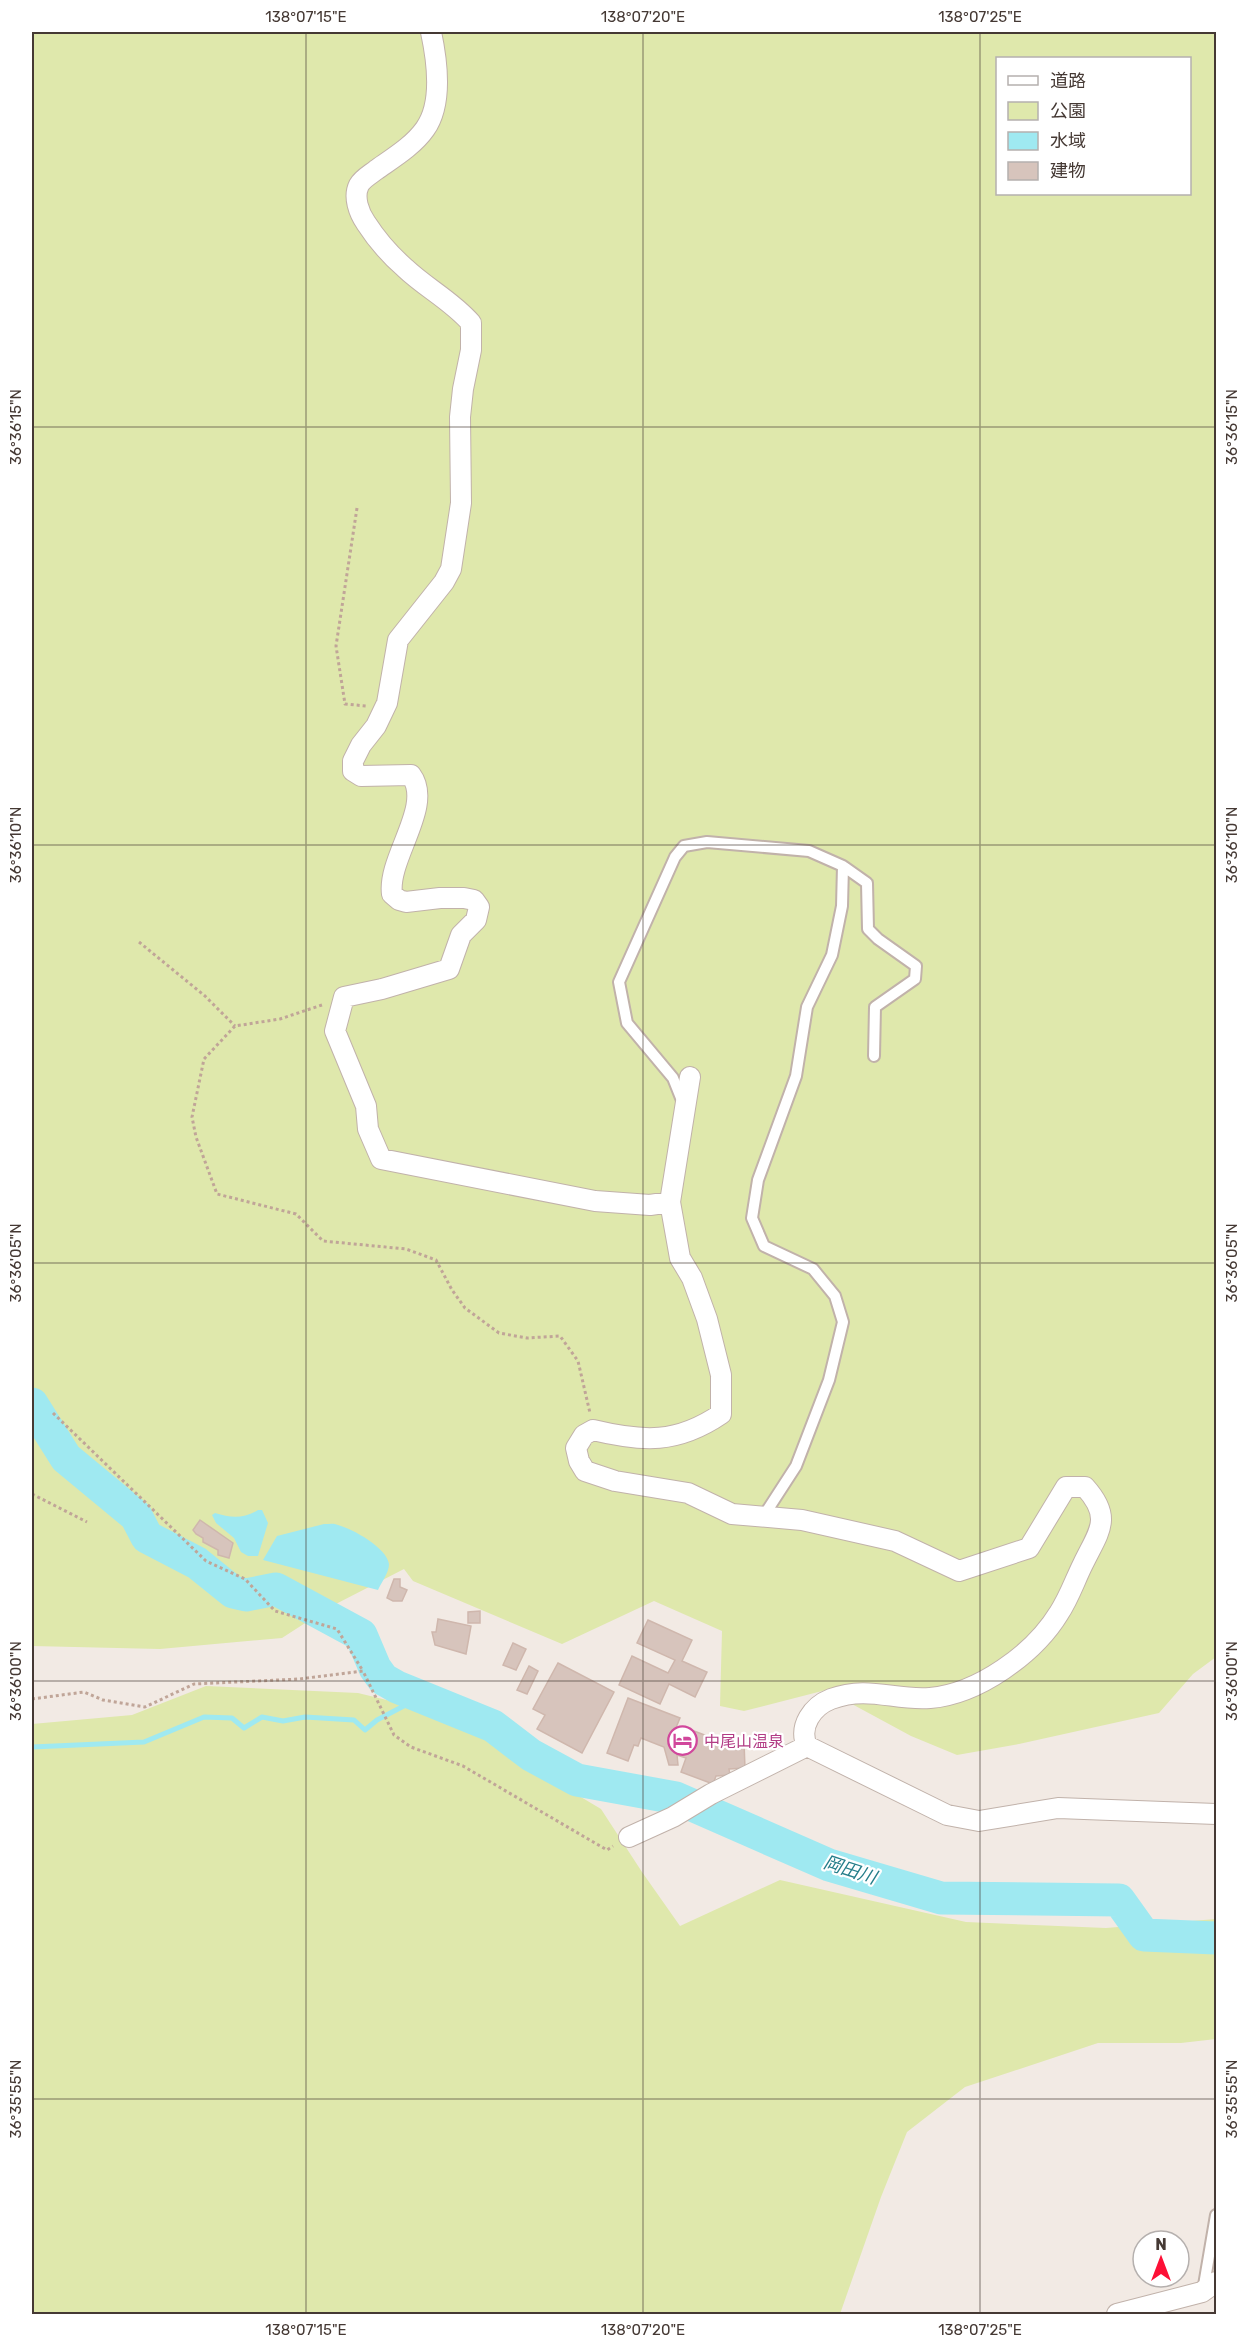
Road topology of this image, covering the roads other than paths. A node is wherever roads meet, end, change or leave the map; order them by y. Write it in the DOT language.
graph roads {
  1 [pos="431,32"];
  2 [pos="843,866"];
  3 [pos="874,1056"];
  4 [pos="690,1077"];
  5 [pos="685,1108"];
  6 [pos="670,1202"];
  7 [pos="763,1517"];
  8 [pos="807,1746"];
  9 [pos="1216,1814"];
  10 [pos="629,1837"];
  11 [pos="1216,2215"];
  12 [pos="1210,2287"];
  13 [pos="1117,2314"];
  1 -- 6 [label="street"];
  2 -- 3 [label="lane"];
  2 -- 5 [label="lane"];
  2 -- 7 [label="lane"];
  4 -- 5 [label="street"];
  5 -- 6 [label="street"];
  6 -- 7 [label="street"];
  7 -- 8 [label="street"];
  8 -- 9 [label="street"];
  8 -- 10 [label="street"];
  11 -- 12 [label="lane"];
  12 -- 13 [label="street"];
}
